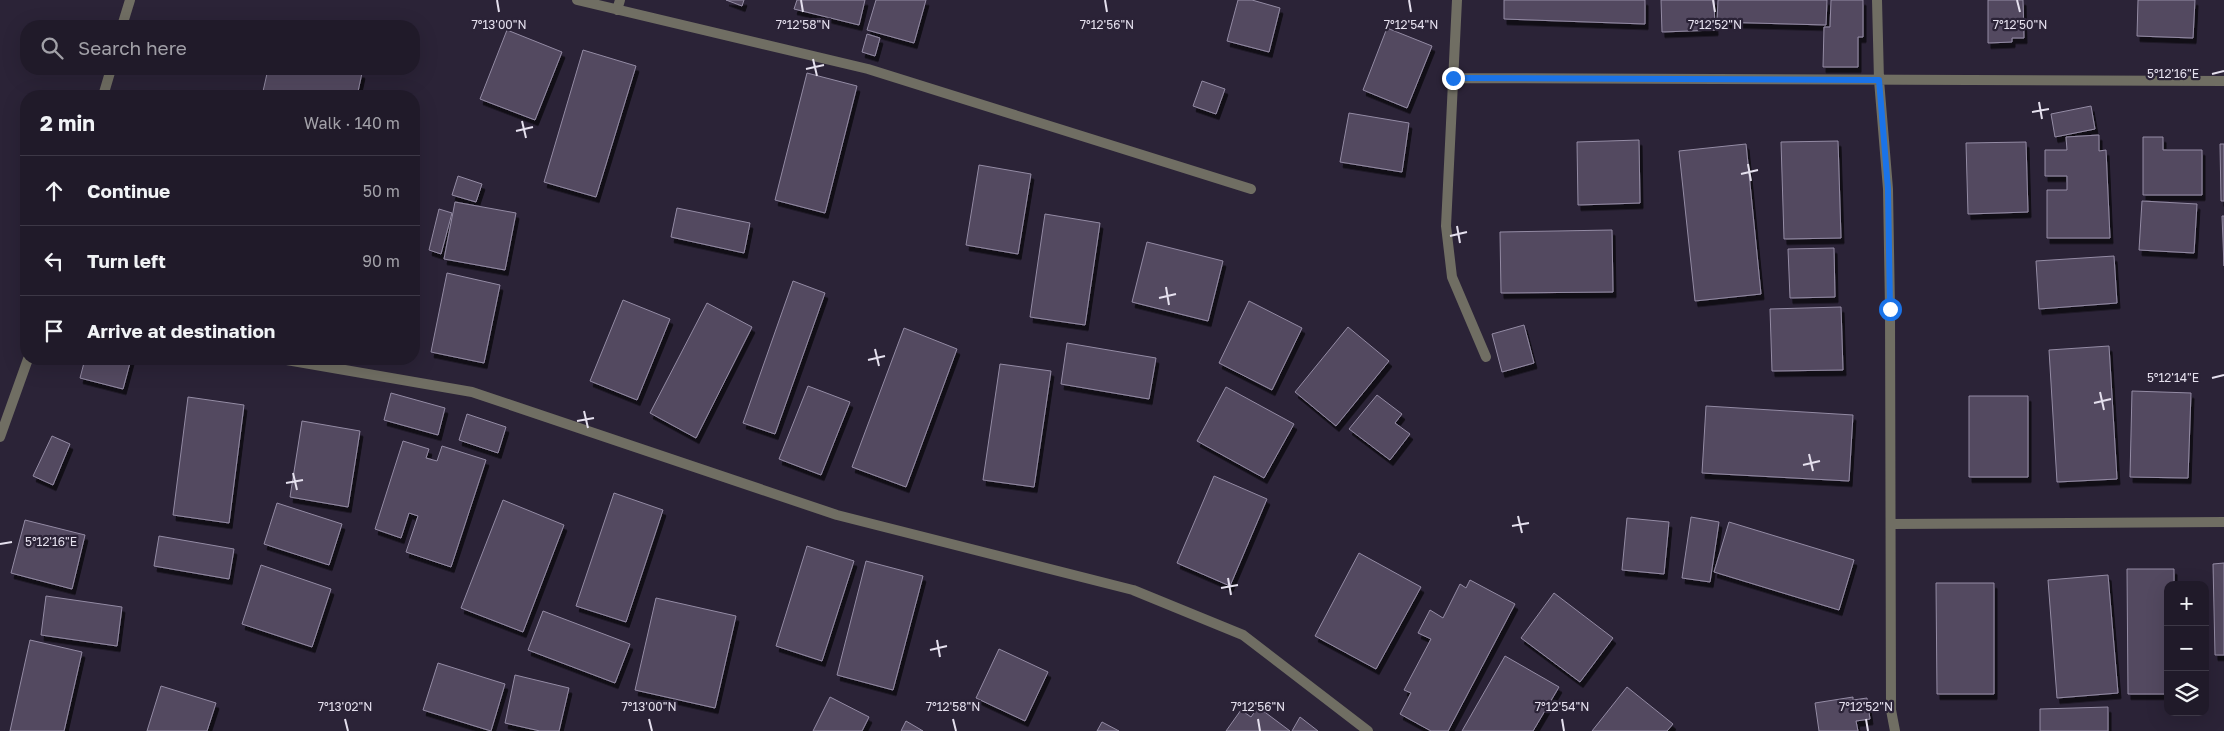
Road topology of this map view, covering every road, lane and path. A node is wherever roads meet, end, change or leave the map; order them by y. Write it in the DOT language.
graph roads {
  1 [pos="130,0"];
  2 [pos="577,0"];
  3 [pos="1457,0"];
  4 [pos="1877,0"];
  5 [pos="618,5"];
  6 [pos="124,20"];
  7 [pos="109,75"];
  8 [pos="1453,78"];
  9 [pos="1879,80"];
  10 [pos="2224,81"];
  11 [pos="105,90"];
  12 [pos="1251,189"];
  13 [pos="1486,358"];
  14 [pos="26,365"];
  15 [pos="316,365"];
  16 [pos="0,437"];
  17 [pos="2224,522"];
  18 [pos="1891,524"];
  19 [pos="1368,731"];
  20 [pos="1895,731"];
  1 -- 6 [label="street"];
  2 -- 5 [label="street"];
  3 -- 8 [label="street"];
  4 -- 9 [label="street"];
  5 -- 12 [label="street"];
  7 -- 11 [label="street"];
  8 -- 9 [label="street"];
  8 -- 13 [label="street"];
  9 -- 10 [label="street"];
  9 -- 18 [label="street"];
  14 -- 16 [label="street"];
  15 -- 19 [label="street"];
  17 -- 18 [label="street"];
  18 -- 20 [label="street"];
}
